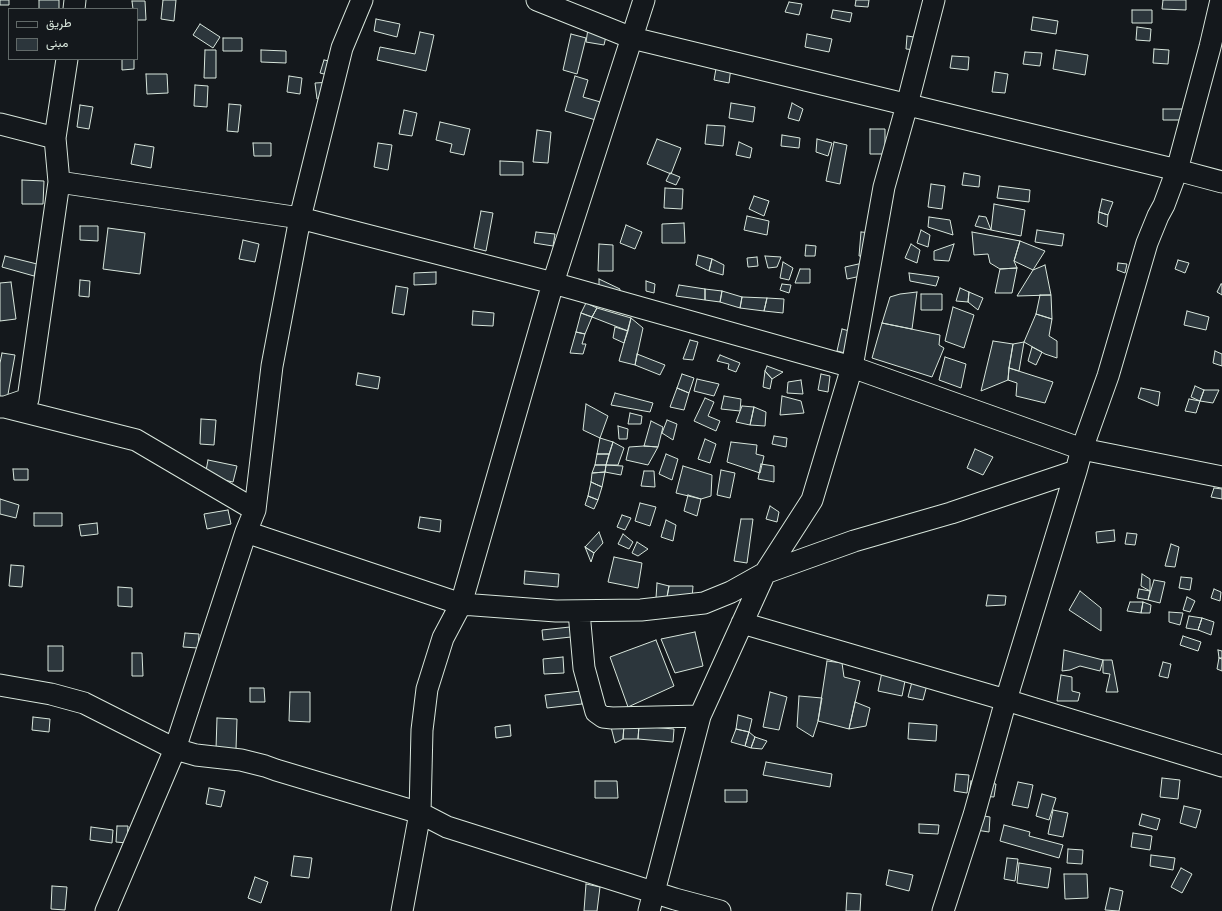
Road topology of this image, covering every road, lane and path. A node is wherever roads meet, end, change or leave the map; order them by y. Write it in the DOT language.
graph roads {
  1 [pos="362,0"];
  2 [pos="537,0"];
  3 [pos="644,0"];
  4 [pos="934,0"];
  5 [pos="1221,0"];
  6 [pos="632,38"];
  7 [pos="67,60"];
  8 [pos="907,105"];
  9 [pos="0,124"];
  10 [pos="55,138"];
  11 [pos="1177,170"];
  12 [pos="59,182"];
  13 [pos="1222,182"];
  14 [pos="300,218"];
  15 [pos="553,282"];
  16 [pos="852,368"];
  17 [pos="3,407"];
  18 [pos="1082,449"];
  19 [pos="1076,471"];
  20 [pos="1222,477"];
  21 [pos="255,510"];
  22 [pos="246,532"];
  23 [pos="765,573"];
  24 [pos="461,604"];
  25 [pos="579,612"];
  26 [pos="742,623"];
  27 [pos="0,685"];
  28 [pos="1006,700"];
  29 [pos="700,716"];
  30 [pos="175,749"];
  31 [pos="1222,766"];
  32 [pos="420,813"];
  33 [pos="652,901"];
  34 [pos="106,911"];
  35 [pos="402,911"];
  36 [pos="720,911"];
  37 [pos="943,911"];
  1 -- 14 [label="street"];
  2 -- 6 [label="street"];
  3 -- 6 [label="street"];
  4 -- 8 [label="street"];
  5 -- 11 [label="street"];
  6 -- 8 [label="street"];
  6 -- 15 [label="street"];
  7 -- 10 [label="street"];
  8 -- 11 [label="street"];
  8 -- 16 [label="street"];
  9 -- 10 [label="street"];
  10 -- 12 [label="street"];
  11 -- 13 [label="street"];
  11 -- 18 [label="street"];
  12 -- 14 [label="street"];
  12 -- 17 [label="street"];
  14 -- 15 [label="street"];
  14 -- 21 [label="street"];
  15 -- 16 [label="street"];
  15 -- 24 [label="street"];
  16 -- 18 [label="street"];
  16 -- 23 [label="street"];
  17 -- 21 [label="street"];
  18 -- 19 [label="street"];
  18 -- 20 [label="street"];
  19 -- 23 [label="street"];
  19 -- 28 [label="street"];
  21 -- 22 [label="street"];
  22 -- 24 [label="street"];
  22 -- 30 [label="street"];
  23 -- 25 [label="street"];
  23 -- 26 [label="street"];
  24 -- 25 [label="street"];
  24 -- 32 [label="street"];
  25 -- 29 [label="street"];
  26 -- 28 [label="street"];
  26 -- 29 [label="street"];
  27 -- 30 [label="street"];
  28 -- 31 [label="street"];
  28 -- 37 [label="street"];
  29 -- 33 [label="street"];
  30 -- 32 [label="street"];
  30 -- 34 [label="street"];
  32 -- 33 [label="street"];
  32 -- 35 [label="street"];
  33 -- 36 [label="street"];
}
